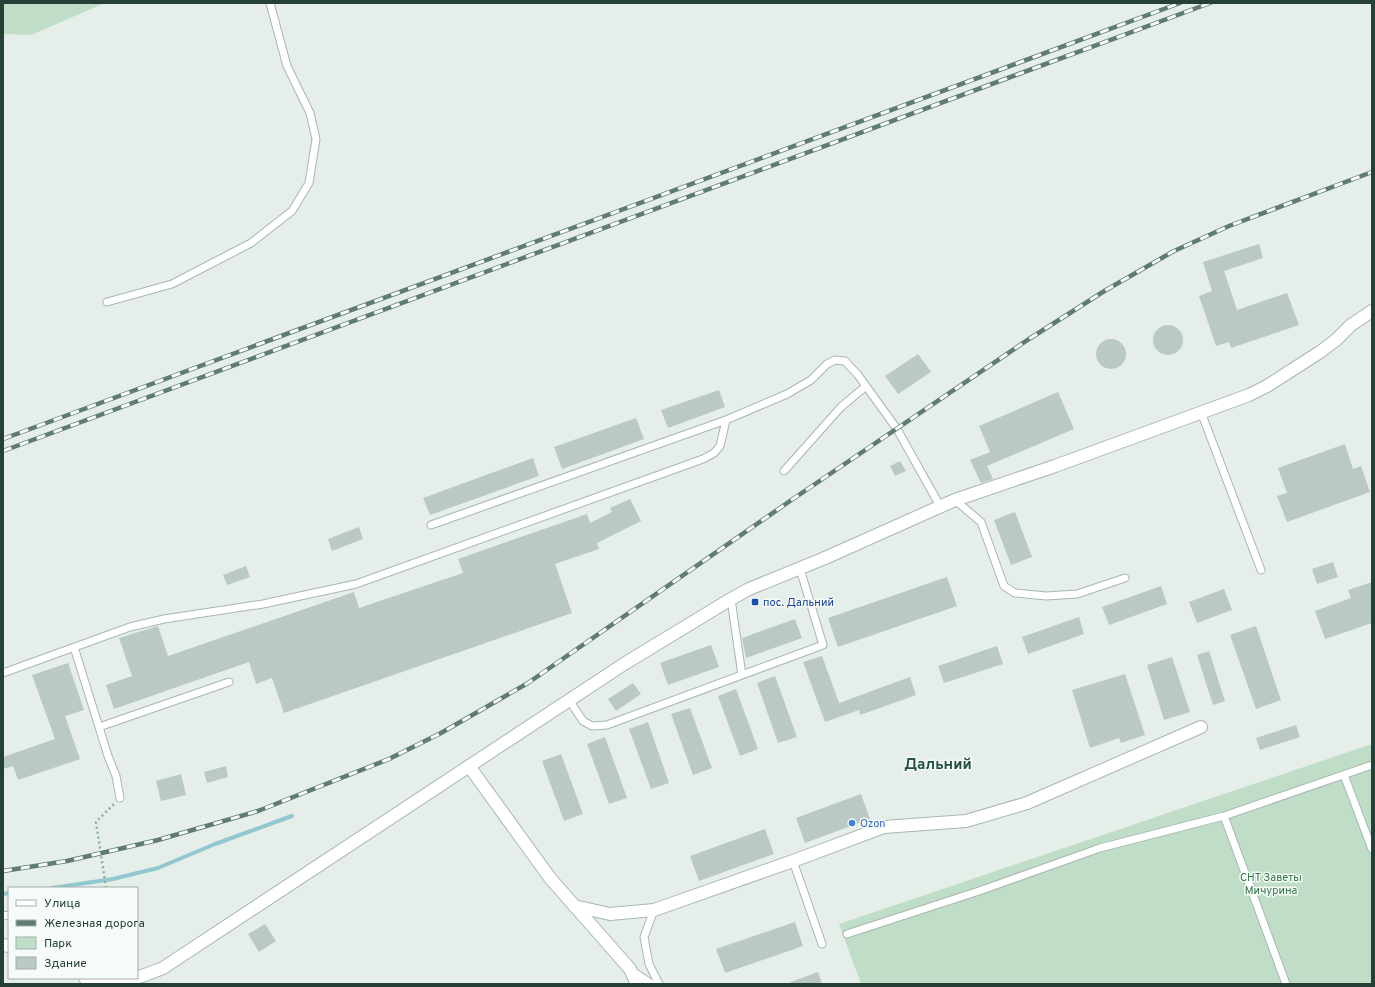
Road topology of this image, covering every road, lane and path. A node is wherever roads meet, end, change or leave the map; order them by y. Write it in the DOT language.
graph roads {
  1 [pos="270,3"];
  2 [pos="107,302"];
  3 [pos="1372,311"];
  4 [pos="866,386"];
  5 [pos="1201,412"];
  6 [pos="726,420"];
  7 [pos="784,471"];
  8 [pos="955,500"];
  9 [pos="940,506"];
  10 [pos="431,525"];
  11 [pos="800,569"];
  12 [pos="1261,570"];
  13 [pos="1125,578"];
  14 [pos="730,599"];
  15 [pos="74,647"];
  16 [pos="3,673"];
  17 [pos="742,675"];
  18 [pos="229,682"];
  19 [pos="568,700"];
  20 [pos="99,727"];
  21 [pos="1201,727"];
  22 [pos="1372,765"];
  23 [pos="469,766"];
  24 [pos="1344,775"];
  25 [pos="120,798"];
  26 [pos="1224,816"];
  27 [pos="1372,849"];
  28 [pos="793,861"];
  29 [pos="106,887"];
  30 [pos="574,906"];
  31 [pos="654,910"];
  32 [pos="847,934"];
  33 [pos="822,944"];
  34 [pos="630,969"];
  35 [pos="88,979"];
  36 [pos="137,979"];
  37 [pos="138,979"];
  38 [pos="637,984"];
  39 [pos="652,984"];
  40 [pos="660,984"];
  41 [pos="1286,984"];
  1 -- 2 [label="lane"];
  3 -- 5 [label="street"];
  4 -- 6 [label="lane"];
  4 -- 7 [label="lane"];
  4 -- 9 [label="lane"];
  5 -- 8 [label="street"];
  5 -- 12 [label="lane"];
  6 -- 10 [label="lane"];
  6 -- 15 [label="lane"];
  8 -- 9 [label="street"];
  8 -- 13 [label="lane"];
  9 -- 11 [label="street"];
  11 -- 14 [label="street"];
  11 -- 17 [label="lane"];
  14 -- 17 [label="lane"];
  14 -- 19 [label="street"];
  15 -- 16 [label="lane"];
  15 -- 20 [label="lane"];
  17 -- 19 [label="lane"];
  18 -- 20 [label="lane"];
  19 -- 23 [label="street"];
  20 -- 25 [label="lane"];
  21 -- 28 [label="street"];
  22 -- 24 [label="lane"];
  23 -- 30 [label="street"];
  23 -- 37 [label="street"];
  24 -- 26 [label="lane"];
  24 -- 27 [label="lane"];
  25 -- 29 [label="path"];
  26 -- 32 [label="lane"];
  26 -- 41 [label="lane"];
  28 -- 31 [label="street"];
  28 -- 33 [label="lane"];
  30 -- 31 [label="street"];
  30 -- 34 [label="street"];
  31 -- 40 [label="lane"];
  34 -- 38 [label="street"];
  34 -- 39 [label="lane"];
  35 -- 36 [label="street"];
}
